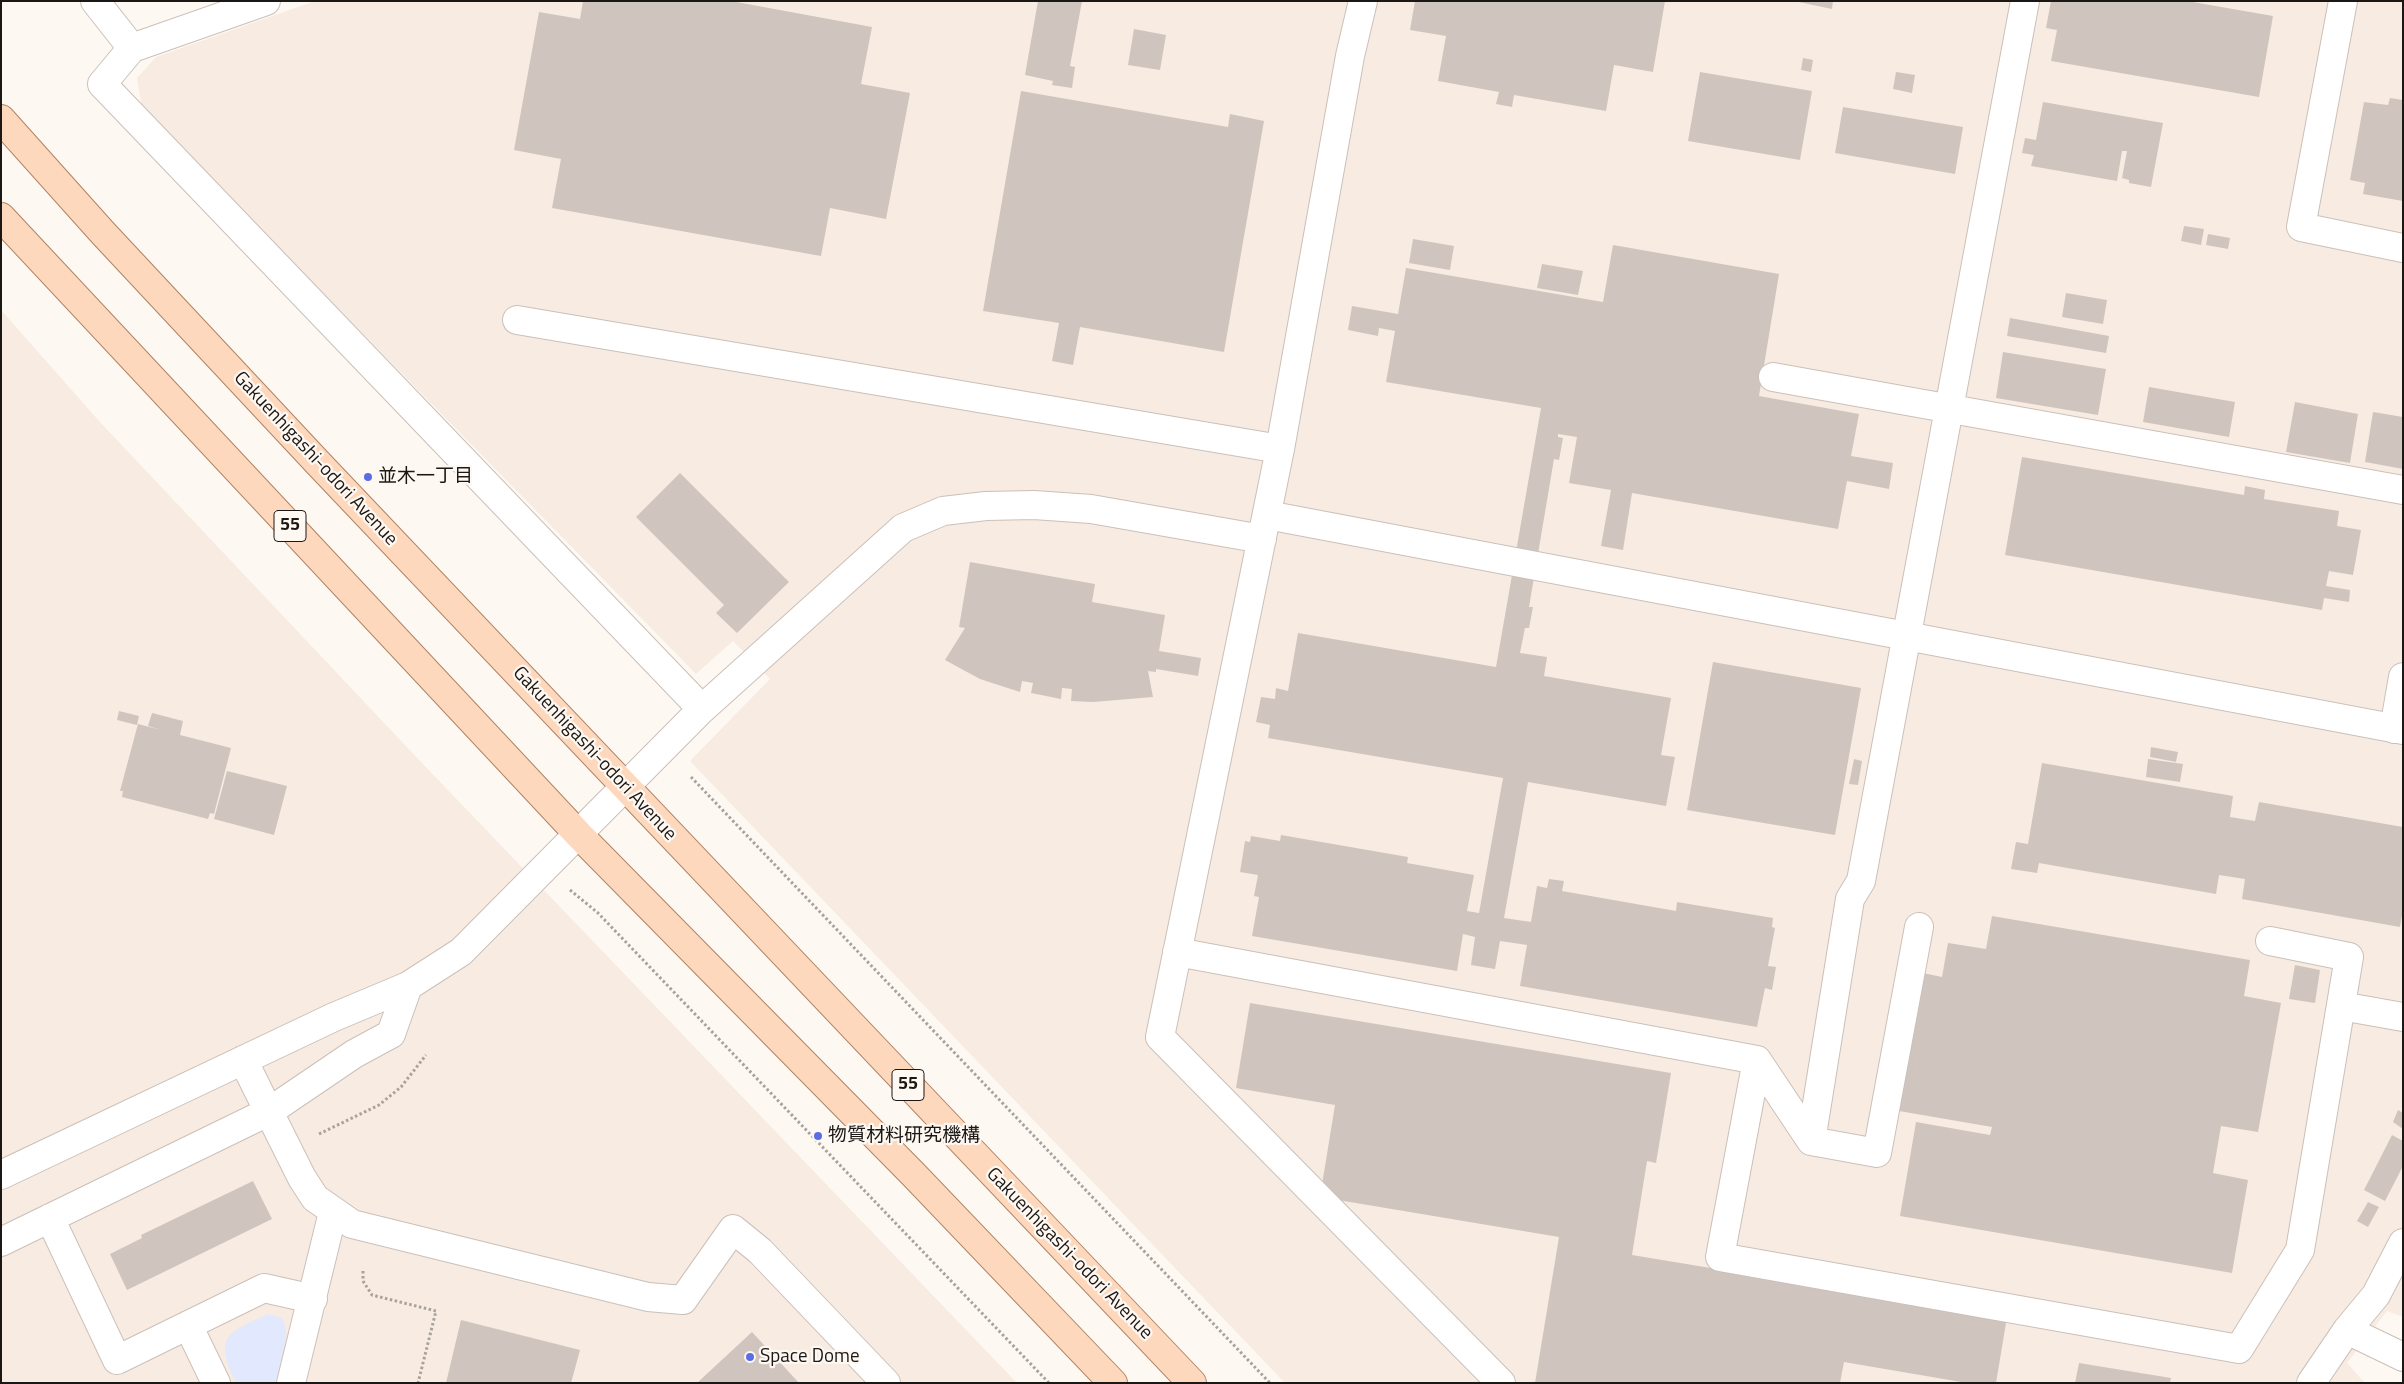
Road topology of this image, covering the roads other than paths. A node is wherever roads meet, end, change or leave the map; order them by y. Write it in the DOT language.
graph roads {
  1 [pos="95,1"];
  2 [pos="266,1"];
  3 [pos="1363,1"];
  4 [pos="2025,1"];
  5 [pos="2343,1"];
  6 [pos="132,48"];
  7 [pos="1,119"];
  8 [pos="1,217"];
  9 [pos="2403,248"];
  10 [pos="517,320"];
  11 [pos="1772,377"];
  12 [pos="1950,408"];
  13 [pos="1280,449"];
  14 [pos="2403,490"];
  15 [pos="1265,527"];
  16 [pos="1907,637"];
  17 [pos="2403,677"];
  18 [pos="702,710"];
  19 [pos="2398,729"];
  20 [pos="624,787"];
  21 [pos="579,835"];
  22 [pos="1919,927"];
  23 [pos="2270,942"];
  24 [pos="1177,952"];
  25 [pos="408,986"];
  26 [pos="2341,1006"];
  27 [pos="2403,1017"];
  28 [pos="243,1060"];
  29 [pos="1757,1060"];
  30 [pos="269,1112"];
  31 [pos="1811,1141"];
  32 [pos="1,1175"];
  33 [pos="333,1212"];
  34 [pos="50,1218"];
  35 [pos="1,1242"];
  36 [pos="2403,1243"];
  37 [pos="313,1299"];
  38 [pos="188,1325"];
  39 [pos="2347,1330"];
  40 [pos="2403,1357"];
  41 [pos="216,1383"];
  42 [pos="291,1383"];
  43 [pos="886,1383"];
  44 [pos="1113,1383"];
  45 [pos="1192,1383"];
  46 [pos="1501,1383"];
  47 [pos="2311,1383"];
  1 -- 6 [label="street"];
  2 -- 6 [label="street"];
  3 -- 13 [label="street"];
  4 -- 12 [label="street"];
  5 -- 9 [label="street"];
  6 -- 18 [label="street"];
  7 -- 20 [label="main road, Gakuenhigashi-odori Avenue / 55"];
  8 -- 21 [label="main road, 55"];
  10 -- 13 [label="street"];
  11 -- 12 [label="street"];
  12 -- 14 [label="street"];
  12 -- 16 [label="street"];
  13 -- 15 [label="street"];
  15 -- 16 [label="street"];
  15 -- 18 [label="street"];
  15 -- 24 [label="street"];
  16 -- 19 [label="street"];
  16 -- 31 [label="street"];
  17 -- 19 [label="street"];
  18 -- 20 [label="street"];
  20 -- 21 [label="street"];
  20 -- 45 [label="main road, Gakuenhigashi-odori Avenue / 55"];
  21 -- 25 [label="street"];
  21 -- 44 [label="main road, 55"];
  22 -- 31 [label="street"];
  23 -- 26 [label="street"];
  24 -- 29 [label="street"];
  24 -- 46 [label="street"];
  25 -- 28 [label="street"];
  25 -- 30 [label="street"];
  26 -- 27 [label="street"];
  26 -- 29 [label="street"];
  28 -- 30 [label="street"];
  28 -- 32 [label="street"];
  29 -- 31 [label="street"];
  30 -- 33 [label="street"];
  30 -- 34 [label="street"];
  33 -- 37 [label="street"];
  33 -- 43 [label="street"];
  34 -- 35 [label="street"];
  34 -- 38 [label="street"];
  36 -- 39 [label="street"];
  37 -- 38 [label="street"];
  37 -- 42 [label="street"];
  38 -- 41 [label="street"];
  39 -- 40 [label="street"];
  39 -- 47 [label="street"];
}
